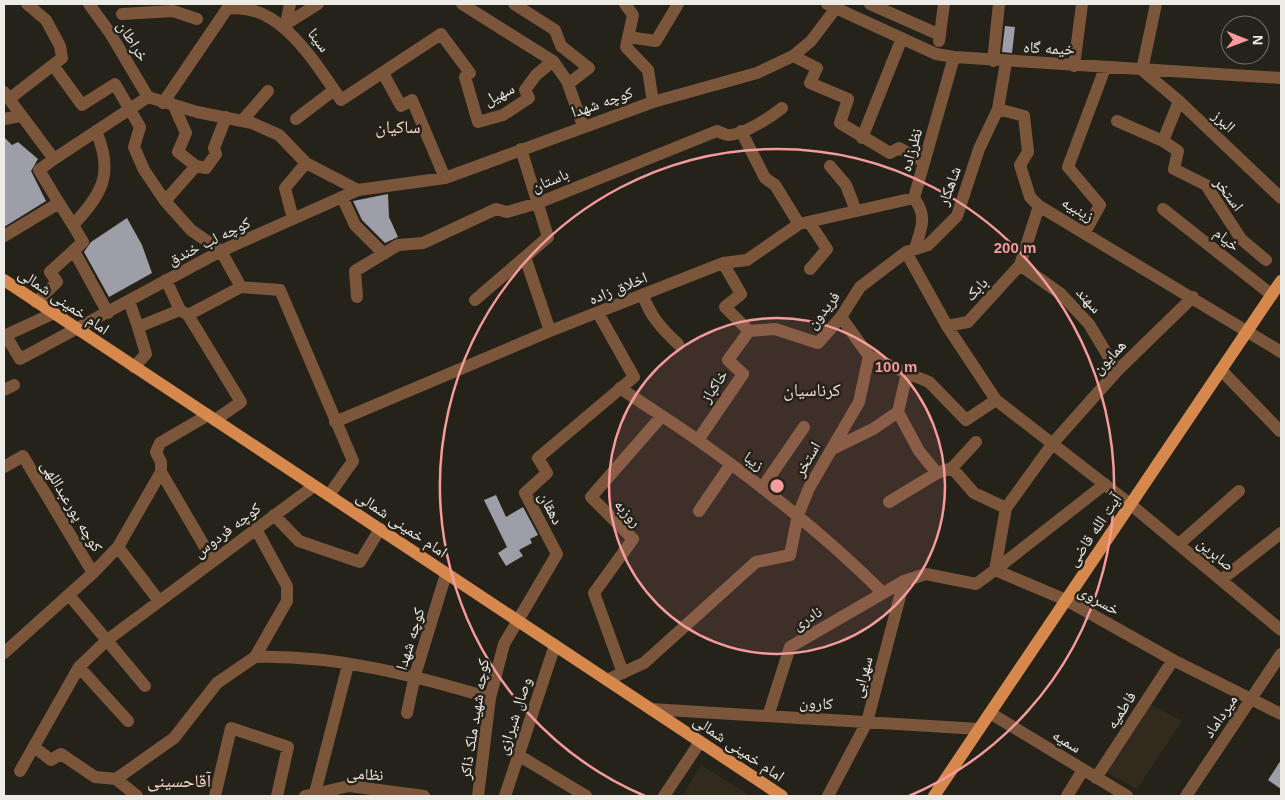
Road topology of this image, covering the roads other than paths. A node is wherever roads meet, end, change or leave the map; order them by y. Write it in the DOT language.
graph roads {
  1 [pos="27,4"];
  2 [pos="89,4"];
  3 [pos="290,4"];
  4 [pos="318,4"];
  5 [pos="462,4"];
  6 [pos="514,4"];
  7 [pos="625,4"];
  8 [pos="678,4"];
  9 [pos="870,4"];
  10 [pos="944,4"];
  11 [pos="999,4"];
  12 [pos="1082,4"];
  13 [pos="1156,4"];
  14 [pos="832,6"];
  15 [pos="124,9"];
  16 [pos="196,19"];
  17 [pos="286,24"];
  18 [pos="107,29"];
  19 [pos="940,35"];
  20 [pos="628,37"];
  21 [pos="902,38"];
  22 [pos="936,54"];
  23 [pos="793,56"];
  24 [pos="954,58"];
  25 [pos="553,61"];
  26 [pos="1000,62"];
  27 [pos="53,65"];
  28 [pos="1074,66"];
  29 [pos="1105,68"];
  30 [pos="1142,70"];
  31 [pos="383,73"];
  32 [pos="1281,78"];
  33 [pos="568,84"];
  34 [pos="334,90"];
  35 [pos="268,91"];
  36 [pos="6,95"];
  37 [pos="148,97"];
  38 [pos="1179,101"];
  39 [pos="653,102"];
  40 [pos="168,104"];
  41 [pos="130,108"];
  42 [pos="782,108"];
  43 [pos="998,109"];
  44 [pos="22,116"];
  45 [pos="226,117"];
  46 [pos="4,119"];
  47 [pos="296,119"];
  48 [pos="242,120"];
  49 [pos="1117,121"];
  50 [pos="583,126"];
  51 [pos="96,131"];
  52 [pos="741,132"];
  53 [pos="862,138"];
  54 [pos="1163,141"];
  55 [pos="521,149"];
  56 [pos="54,159"];
  57 [pos="924,162"];
  58 [pos="306,163"];
  59 [pos="196,166"];
  60 [pos="830,166"];
  61 [pos="445,178"];
  62 [pos="358,190"];
  63 [pos="342,197"];
  64 [pos="914,198"];
  65 [pos="1281,198"];
  66 [pos="165,201"];
  67 [pos="59,203"];
  68 [pos="538,203"];
  69 [pos="1039,206"];
  70 [pos="1163,209"];
  71 [pos="856,211"];
  72 [pos="293,219"];
  73 [pos="804,223"];
  74 [pos="73,225"];
  75 [pos="1085,232"];
  76 [pos="4,236"];
  77 [pos="74,251"];
  78 [pos="221,251"];
  79 [pos="911,251"];
  80 [pos="384,254"];
  81 [pos="526,257"];
  82 [pos="1266,260"];
  83 [pos="723,263"];
  84 [pos="1020,265"];
  85 [pos="810,269"];
  86 [pos="4,280"];
  87 [pos="166,280"];
  88 [pos="1281,282"];
  89 [pos="241,287"];
  90 [pos="643,295"];
  91 [pos="1272,295"];
  92 [pos="357,297"];
  93 [pos="1193,297"];
  94 [pos="475,300"];
  95 [pos="128,301"];
  96 [pos="36,302"];
  97 [pos="54,313"];
  98 [pos="108,313"];
  99 [pos="184,313"];
  100 [pos="598,313"];
  101 [pos="841,317"];
  102 [pos="947,326"];
  103 [pos="138,327"];
  104 [pos="78,329"];
  105 [pos="749,331"];
  106 [pos="1247,331"];
  107 [pos="550,332"];
  108 [pos="5,336"];
  109 [pos="678,344"];
  110 [pos="1281,352"];
  111 [pos="869,356"];
  112 [pos="134,367"];
  113 [pos="1221,370"];
  114 [pos="1117,371"];
  115 [pos="907,373"];
  116 [pos="620,388"];
  117 [pos="996,400"];
  118 [pos="898,412"];
  119 [pos="211,418"];
  120 [pos="661,418"];
  121 [pos="335,422"];
  122 [pos="804,427"];
  123 [pos="1280,431"];
  124 [pos="698,440"];
  125 [pos="976,442"];
  126 [pos="1053,443"];
  127 [pos="832,449"];
  128 [pos="731,464"];
  129 [pos="4,467"];
  130 [pos="952,468"];
  131 [pos="161,472"];
  132 [pos="938,474"];
  133 [pos="1105,484"];
  134 [pos="314,486"];
  135 [pos="762,488"];
  136 [pos="1239,491"];
  137 [pos="329,496"];
  138 [pos="889,502"];
  139 [pos="1130,504"];
  140 [pos="1006,508"];
  141 [pos="699,511"];
  142 [pos="274,515"];
  143 [pos="798,515"];
  144 [pos="256,529"];
  145 [pos="380,529"];
  146 [pos="1281,533"];
  147 [pos="1178,544"];
  148 [pos="118,547"];
  149 [pos="213,561"];
  150 [pos="995,570"];
  151 [pos="93,573"];
  152 [pos="446,574"];
  153 [pos="1221,580"];
  154 [pos="904,581"];
  155 [pos="882,592"];
  156 [pos="68,595"];
  157 [pos="1066,600"];
  158 [pos="159,601"];
  159 [pos="516,620"];
  160 [pos="1281,630"];
  161 [pos="106,641"];
  162 [pos="555,645"];
  163 [pos="4,653"];
  164 [pos="1281,654"];
  165 [pos="255,657"];
  166 [pos="1173,660"];
  167 [pos="348,665"];
  168 [pos="79,667"];
  169 [pos="623,673"];
  170 [pos="415,675"];
  171 [pos="608,680"];
  172 [pos="144,686"];
  173 [pos="490,698"];
  174 [pos="1252,698"];
  175 [pos="651,709"];
  176 [pos="407,713"];
  177 [pos="990,713"];
  178 [pos="1281,714"];
  179 [pos="768,716"];
  180 [pos="128,721"];
  181 [pos="866,722"];
  182 [pos="979,729"];
  183 [pos="700,742"];
  184 [pos="34,746"];
  185 [pos="518,756"];
  186 [pos="1083,770"];
  187 [pos="20,771"];
  188 [pos="116,778"];
  189 [pos="1096,778"];
  190 [pos="349,791"];
  191 [pos="310,795"];
  192 [pos="137,796"];
  193 [pos="215,796"];
  194 [pos="277,796"];
  195 [pos="424,796"];
  196 [pos="478,796"];
  197 [pos="505,796"];
  198 [pos="586,796"];
  199 [pos="664,796"];
  200 [pos="782,796"];
  201 [pos="828,796"];
  202 [pos="934,796"];
  203 [pos="1067,796"];
  204 [pos="1127,796"];
  205 [pos="1186,796"];
  1 -- 27 [label="street"];
  2 -- 18 [label="street, خراطان"];
  3 -- 17 [label="street"];
  4 -- 17 [label="street"];
  5 -- 25 [label="street"];
  6 -- 33 [label="street"];
  7 -- 20 [label="street"];
  8 -- 20 [label="street"];
  9 -- 19 [label="street"];
  10 -- 19 [label="street"];
  11 -- 26 [label="street"];
  12 -- 28 [label="street"];
  13 -- 30 [label="street"];
  14 -- 21 [label="street, خیمه گاه"];
  14 -- 23 [label="street, کوچه شهدا"];
  15 -- 16 [label="street"];
  15 -- 18 [label="street"];
  17 -- 34 [label="street, سینا"];
  17 -- 40 [label="street, سینا"];
  18 -- 37 [label="street, خراطان"];
  19 -- 22 [label="street"];
  20 -- 39 [label="street"];
  21 -- 22 [label="street, خیمه گاه"];
  21 -- 53 [label="street"];
  22 -- 24 [label="street, خیمه گاه"];
  23 -- 39 [label="street, کوچه شهدا"];
  23 -- 53 [label="street"];
  24 -- 26 [label="street, خیمه گاه"];
  24 -- 57 [label="street, نظرزاده"];
  25 -- 31 [label="street, سهیل"];
  25 -- 33 [label="street"];
  26 -- 28 [label="street, خیمه گاه"];
  26 -- 43 [label="street"];
  27 -- 36 [label="street"];
  27 -- 41 [label="street"];
  28 -- 29 [label="street, خیمه گاه"];
  29 -- 30 [label="street, خیمه گاه"];
  29 -- 75 [label="street"];
  30 -- 32 [label="street, خیمه گاه"];
  30 -- 38 [label="street, البرز"];
  31 -- 34 [label="street"];
  31 -- 61 [label="street"];
  33 -- 50 [label="street"];
  34 -- 47 [label="street"];
  35 -- 48 [label="street"];
  36 -- 44 [label="street"];
  37 -- 40 [label="street"];
  37 -- 41 [label="street"];
  38 -- 54 [label="street"];
  38 -- 65 [label="street, البرز"];
  39 -- 50 [label="street, کوچه شهدا"];
  40 -- 45 [label="street"];
  40 -- 59 [label="street"];
  41 -- 51 [label="street"];
  41 -- 66 [label="street"];
  42 -- 52 [label="street, باستان"];
  43 -- 69 [label="street, زینبیه"];
  43 -- 79 [label="street, شاهکار"];
  44 -- 46 [label="street"];
  44 -- 56 [label="street"];
  45 -- 48 [label="street"];
  45 -- 59 [label="street"];
  48 -- 58 [label="street"];
  49 -- 54 [label="street"];
  50 -- 55 [label="street, کوچه شهدا"];
  51 -- 56 [label="street"];
  51 -- 74 [label="street"];
  52 -- 68 [label="street, باستان"];
  52 -- 73 [label="street"];
  53 -- 57 [label="street"];
  54 -- 82 [label="street, استخر"];
  55 -- 61 [label="street, کوچه شهدا"];
  55 -- 68 [label="street"];
  56 -- 67 [label="street"];
  57 -- 64 [label="street, نظرزاده"];
  58 -- 62 [label="street"];
  58 -- 72 [label="street"];
  59 -- 66 [label="street"];
  60 -- 71 [label="street"];
  61 -- 62 [label="street, کوچه شهدا"];
  62 -- 63 [label="street, کوچه لب خندق"];
  63 -- 72 [label="street, کوچه لب خندق"];
  63 -- 80 [label="street"];
  64 -- 71 [label="street, اخلاق زاده"];
  64 -- 79 [label="street, نظرزاده"];
  66 -- 78 [label="street"];
  67 -- 74 [label="street"];
  67 -- 76 [label="street"];
  68 -- 80 [label="street, باستان"];
  68 -- 81 [label="street"];
  69 -- 75 [label="street, زینبیه"];
  69 -- 84 [label="street, بابک"];
  70 -- 91 [label="street, خیام"];
  71 -- 73 [label="street, اخلاق زاده"];
  72 -- 78 [label="street, کوچه لب خندق"];
  73 -- 83 [label="street, اخلاق زاده"];
  73 -- 85 [label="street"];
  74 -- 77 [label="street"];
  75 -- 93 [label="street, زینبیه"];
  77 -- 96 [label="street"];
  77 -- 98 [label="street"];
  78 -- 87 [label="street, کوچه لب خندق"];
  78 -- 89 [label="street"];
  79 -- 101 [label="street, فریدون"];
  79 -- 102 [label="street, صابرین"];
  80 -- 92 [label="street, باستان"];
  81 -- 94 [label="street"];
  81 -- 107 [label="street"];
  83 -- 90 [label="street, اخلاق زاده"];
  83 -- 105 [label="street"];
  84 -- 102 [label="street, بابک"];
  84 -- 114 [label="street, سهند"];
  86 -- 96 [label="main road, امام خمینی شمالی"];
  87 -- 95 [label="street, کوچه لب خندق"];
  87 -- 99 [label="street"];
  88 -- 91 [label="main road, آیت الله قاضی"];
  89 -- 99 [label="street"];
  89 -- 121 [label="street"];
  90 -- 100 [label="street, اخلاق زاده"];
  90 -- 109 [label="street"];
  91 -- 106 [label="main road, آیت الله قاضی"];
  93 -- 106 [label="street, زینبیه"];
  93 -- 114 [label="street, همایون"];
  95 -- 98 [label="street, کوچه لب خندق"];
  95 -- 103 [label="street"];
  96 -- 97 [label="main road, امام خمینی شمالی"];
  97 -- 104 [label="main road, امام خمینی شمالی"];
  97 -- 108 [label="street"];
  98 -- 104 [label="street, کوچه لب خندق"];
  99 -- 103 [label="street"];
  99 -- 119 [label="street"];
  100 -- 107 [label="street, اخلاق زاده"];
  100 -- 116 [label="street"];
  101 -- 105 [label="street, فریدون"];
  101 -- 111 [label="street"];
  102 -- 117 [label="street, صابرین"];
  103 -- 112 [label="street"];
  104 -- 108 [label="street, کوچه لب خندق"];
  104 -- 112 [label="main road, امام خمینی شمالی"];
  105 -- 124 [label="street, خاکباز"];
  106 -- 110 [label="street, زینبیه"];
  106 -- 113 [label="main road, آیت الله قاضی"];
  107 -- 121 [label="street, اخلاق زاده"];
  111 -- 115 [label="street"];
  111 -- 127 [label="street, استخر"];
  112 -- 119 [label="main road, امام خمینی شمالی"];
  113 -- 123 [label="street"];
  113 -- 139 [label="main road, آیت الله قاضی"];
  114 -- 126 [label="street, همایون"];
  115 -- 117 [label="street"];
  115 -- 118 [label="street"];
  116 -- 120 [label="street, زیبا"];
  116 -- 159 [label="street, دهقان"];
  117 -- 126 [label="street, صابرین"];
  118 -- 127 [label="street"];
  118 -- 132 [label="street"];
  119 -- 131 [label="street"];
  119 -- 134 [label="main road, امام خمینی شمالی"];
  120 -- 124 [label="street, زیبا"];
  120 -- 169 [label="street, روزبه"];
  121 -- 137 [label="street"];
  122 -- 135 [label="street"];
  124 -- 128 [label="street, زیبا"];
  125 -- 130 [label="street"];
  126 -- 133 [label="street, صابرین"];
  126 -- 140 [label="street, همایون"];
  127 -- 143 [label="street, استخر"];
  128 -- 135 [label="street, زیبا"];
  128 -- 141 [label="street"];
  129 -- 151 [label="street, کوچه پورعبداللهی"];
  130 -- 132 [label="street"];
  130 -- 140 [label="street"];
  131 -- 148 [label="street"];
  131 -- 149 [label="street"];
  132 -- 138 [label="street"];
  133 -- 139 [label="street, صابرین"];
  133 -- 150 [label="street"];
  134 -- 137 [label="main road, امام خمینی شمالی"];
  134 -- 142 [label="street, کوچه فردوس"];
  135 -- 143 [label="street, زیبا"];
  136 -- 147 [label="street"];
  137 -- 145 [label="main road, امام خمینی شمالی"];
  139 -- 147 [label="street, صابرین"];
  139 -- 157 [label="main road, آیت الله قاضی"];
  140 -- 150 [label="street"];
  142 -- 144 [label="street, کوچه فردوس"];
  142 -- 145 [label="street"];
  143 -- 155 [label="street, زیبا"];
  143 -- 169 [label="street, استخر"];
  144 -- 149 [label="street, کوچه فردوس"];
  144 -- 165 [label="street"];
  145 -- 152 [label="main road, امام خمینی شمالی"];
  146 -- 153 [label="street"];
  147 -- 153 [label="street, صابرین"];
  148 -- 151 [label="street"];
  148 -- 158 [label="street"];
  149 -- 158 [label="street, کوچه فردوس"];
  150 -- 154 [label="street"];
  150 -- 157 [label="street, خسروی"];
  151 -- 156 [label="street"];
  152 -- 159 [label="main road, امام خمینی شمالی"];
  152 -- 170 [label="street, کوچه شهدا"];
  153 -- 160 [label="street, صابرین"];
  154 -- 155 [label="street, نادری"];
  154 -- 181 [label="street, سهرابی"];
  155 -- 179 [label="street, نادری"];
  156 -- 161 [label="street"];
  156 -- 163 [label="street"];
  157 -- 166 [label="street, خسروی"];
  157 -- 177 [label="main road, آیت الله قاضی"];
  158 -- 161 [label="street, کوچه فردوس"];
  159 -- 162 [label="main road, امام خمینی شمالی"];
  159 -- 173 [label="street, کوچه شهید ملک ذاکر"];
  161 -- 168 [label="street, کوچه فردوس"];
  161 -- 172 [label="street"];
  162 -- 171 [label="main road, امام خمینی شمالی"];
  162 -- 185 [label="street, وصال شیرازی"];
  164 -- 174 [label="street, میرداماد"];
  165 -- 167 [label="street"];
  165 -- 188 [label="street"];
  166 -- 174 [label="street, خسروی"];
  166 -- 189 [label="street, فاطمیه"];
  167 -- 170 [label="street"];
  167 -- 191 [label="street"];
  168 -- 180 [label="street"];
  168 -- 184 [label="street, کوچه فردوس"];
  169 -- 171 [label="street, استخر"];
  170 -- 173 [label="street"];
  170 -- 176 [label="street, کوچه شهدا"];
  171 -- 175 [label="main road, امام خمینی شمالی"];
  173 -- 196 [label="street, کوچه شهید ملک ذاکر"];
  174 -- 178 [label="street, خسروی"];
  174 -- 205 [label="street, میرداماد"];
  175 -- 179 [label="street, کارون"];
  175 -- 183 [label="main road, امام خمینی شمالی"];
  177 -- 182 [label="main road, آیت الله قاضی"];
  177 -- 186 [label="street, سمیه"];
  179 -- 181 [label="street, کارون"];
  181 -- 182 [label="street, کارون"];
  181 -- 201 [label="street, سهرابی"];
  182 -- 202 [label="main road, آیت الله قاضی"];
  183 -- 199 [label="street"];
  183 -- 200 [label="main road, امام خمینی شمالی"];
  184 -- 187 [label="street, کوچه فردوس"];
  184 -- 188 [label="street"];
  185 -- 197 [label="street, وصال شیرازی"];
  185 -- 198 [label="street"];
  186 -- 189 [label="street, سمیه"];
  186 -- 203 [label="street"];
  188 -- 192 [label="street"];
  189 -- 204 [label="street, سمیه"];
  190 -- 191 [label="street, نظامی"];
  190 -- 195 [label="street, نظامی"];
  193 -- 194 [label="street"];
}
